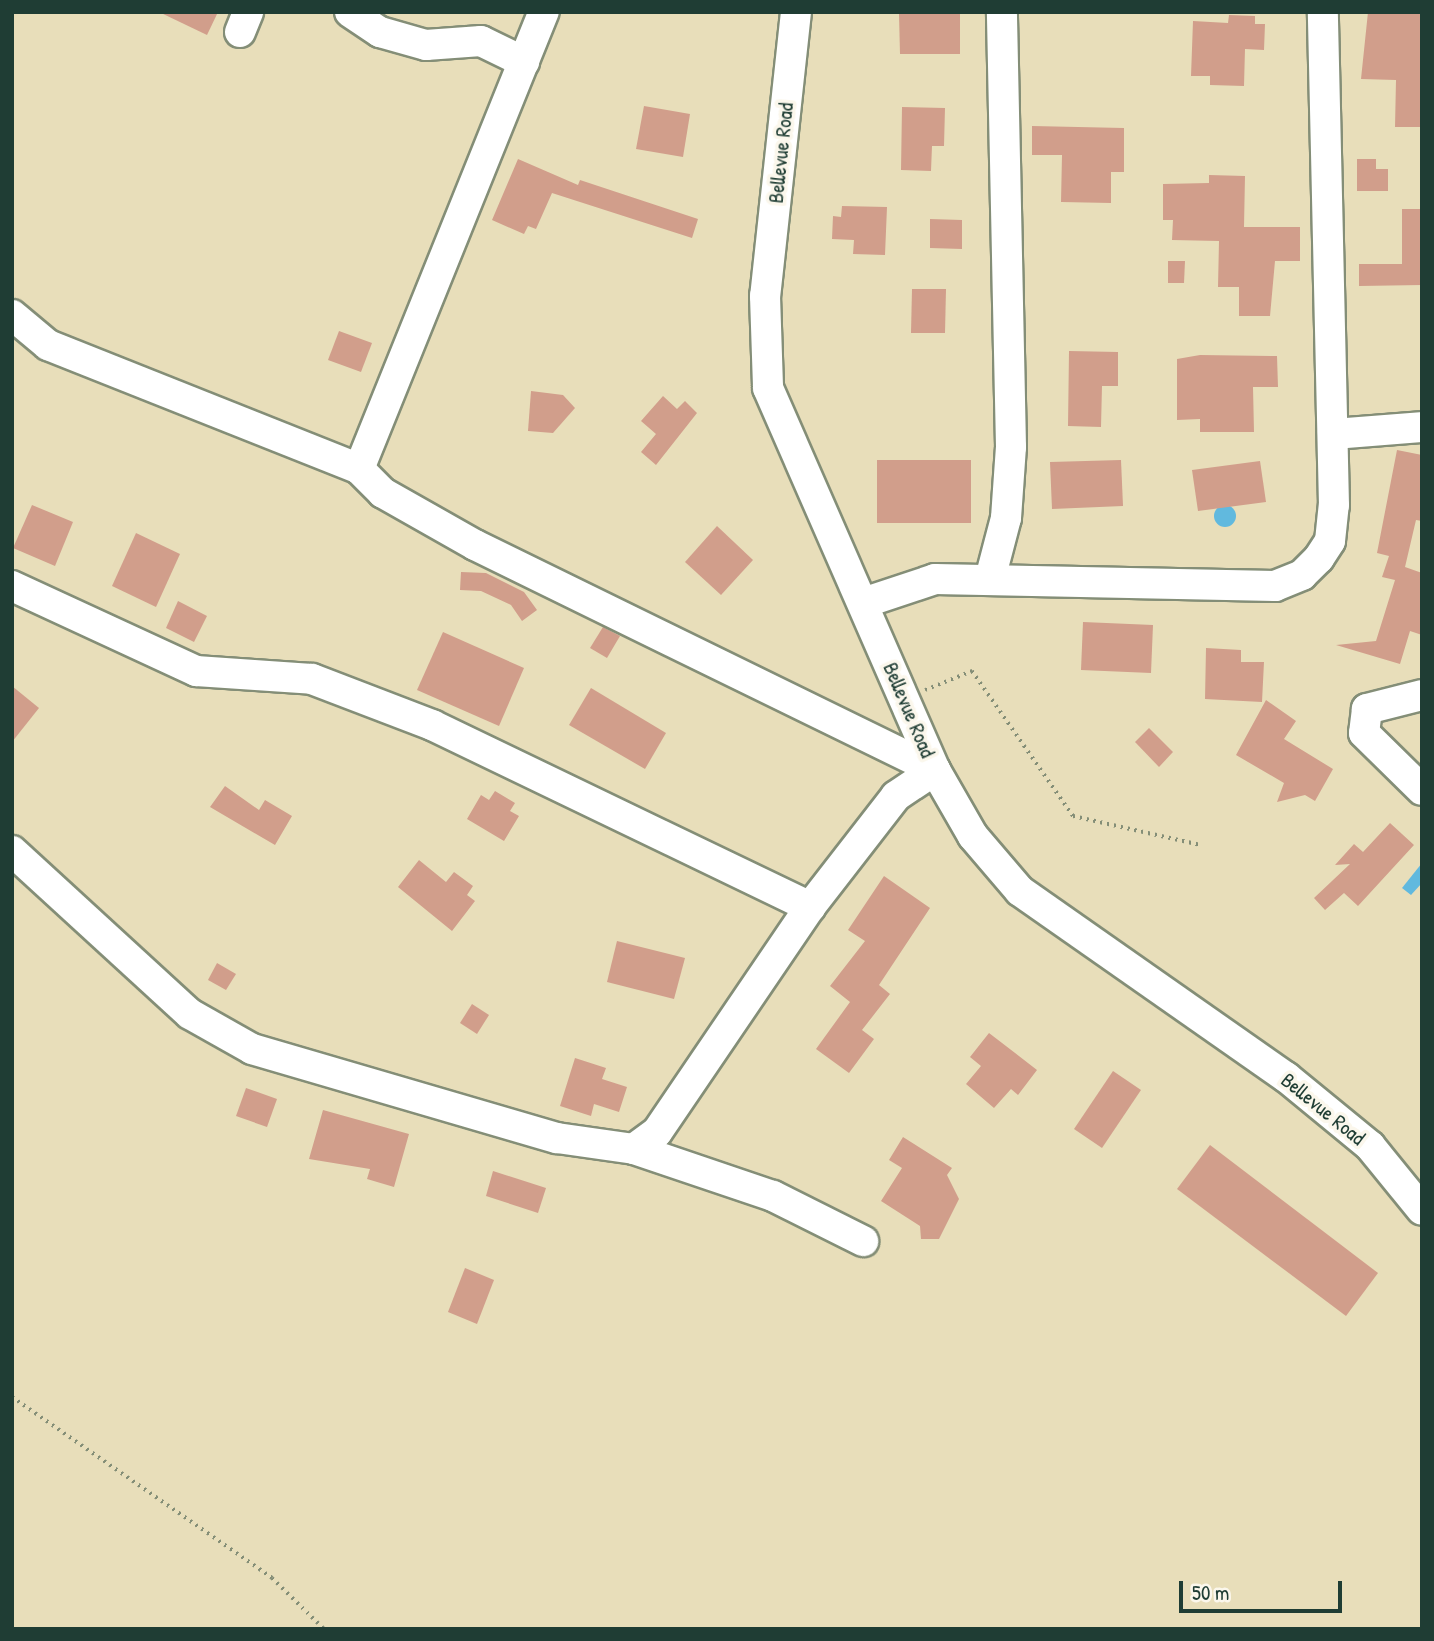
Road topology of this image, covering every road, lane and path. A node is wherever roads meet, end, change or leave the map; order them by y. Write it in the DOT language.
graph roads {
  1 [pos="350,12"];
  2 [pos="544,12"];
  3 [pos="796,12"];
  4 [pos="1002,12"];
  5 [pos="1323,12"];
  6 [pos="524,62"];
  7 [pos="12,315"];
  8 [pos="1422,427"];
  9 [pos="1334,434"];
  10 [pos="359,469"];
  11 [pos="990,579"];
  12 [pos="12,586"];
  13 [pos="863,603"];
  14 [pos="1422,695"];
  15 [pos="904,699"];
  16 [pos="934,770"];
  17 [pos="1422,790"];
  18 [pos="1201,845"];
  19 [pos="12,851"];
  20 [pos="810,906"];
  21 [pos="634,1149"];
  22 [pos="1422,1210"];
  23 [pos="863,1241"];
  24 [pos="12,1397"];
  25 [pos="324,1629"];
  1 -- 6 [label="street"];
  2 -- 6 [label="street"];
  3 -- 13 [label="street, Bellevue Road"];
  4 -- 11 [label="street"];
  5 -- 9 [label="street"];
  6 -- 10 [label="street"];
  7 -- 10 [label="street"];
  8 -- 9 [label="street"];
  9 -- 11 [label="street"];
  10 -- 16 [label="street"];
  11 -- 13 [label="street"];
  12 -- 20 [label="street"];
  13 -- 15 [label="street, Bellevue Road"];
  14 -- 17 [label="street"];
  15 -- 16 [label="street, Bellevue Road"];
  15 -- 18 [label="path"];
  16 -- 20 [label="street"];
  16 -- 22 [label="street, Bellevue Road"];
  19 -- 21 [label="street"];
  20 -- 21 [label="street"];
  21 -- 23 [label="street"];
  24 -- 25 [label="path"];
}
